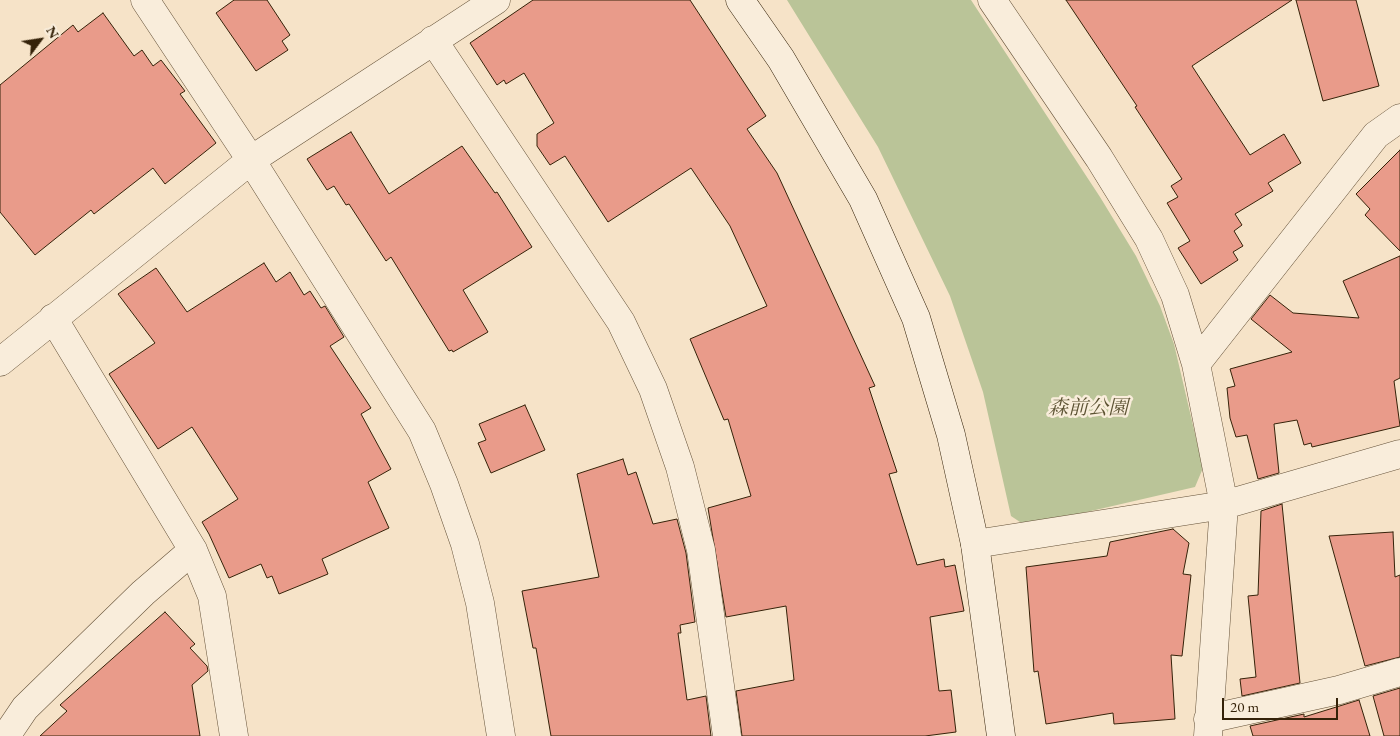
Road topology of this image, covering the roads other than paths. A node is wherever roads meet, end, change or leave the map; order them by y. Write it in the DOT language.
graph roads {
  1 [pos="145,0"];
  2 [pos="496,0"];
  3 [pos="740,0"];
  4 [pos="992,0"];
  5 [pos="433,40"];
  6 [pos="1400,118"];
  7 [pos="251,160"];
  8 [pos="53,318"];
  9 [pos="0,362"];
  10 [pos="1196,364"];
  11 [pos="1400,454"];
  12 [pos="1224,505"];
  13 [pos="975,544"];
  14 [pos="193,550"];
  15 [pos="1400,672"];
  16 [pos="1208,728"];
  17 [pos="6,736"];
  18 [pos="234,736"];
  19 [pos="501,736"];
  20 [pos="727,736"];
  21 [pos="1001,736"];
  1 -- 7 [label="street"];
  2 -- 5 [label="street"];
  3 -- 13 [label="street"];
  4 -- 10 [label="street"];
  5 -- 7 [label="street"];
  5 -- 20 [label="street"];
  6 -- 10 [label="street"];
  7 -- 8 [label="street"];
  7 -- 19 [label="street"];
  8 -- 9 [label="street"];
  8 -- 14 [label="street"];
  10 -- 12 [label="street"];
  11 -- 12 [label="street"];
  12 -- 13 [label="street"];
  12 -- 16 [label="street"];
  13 -- 21 [label="street"];
  14 -- 17 [label="street"];
  14 -- 18 [label="street"];
  15 -- 16 [label="street"];
}
